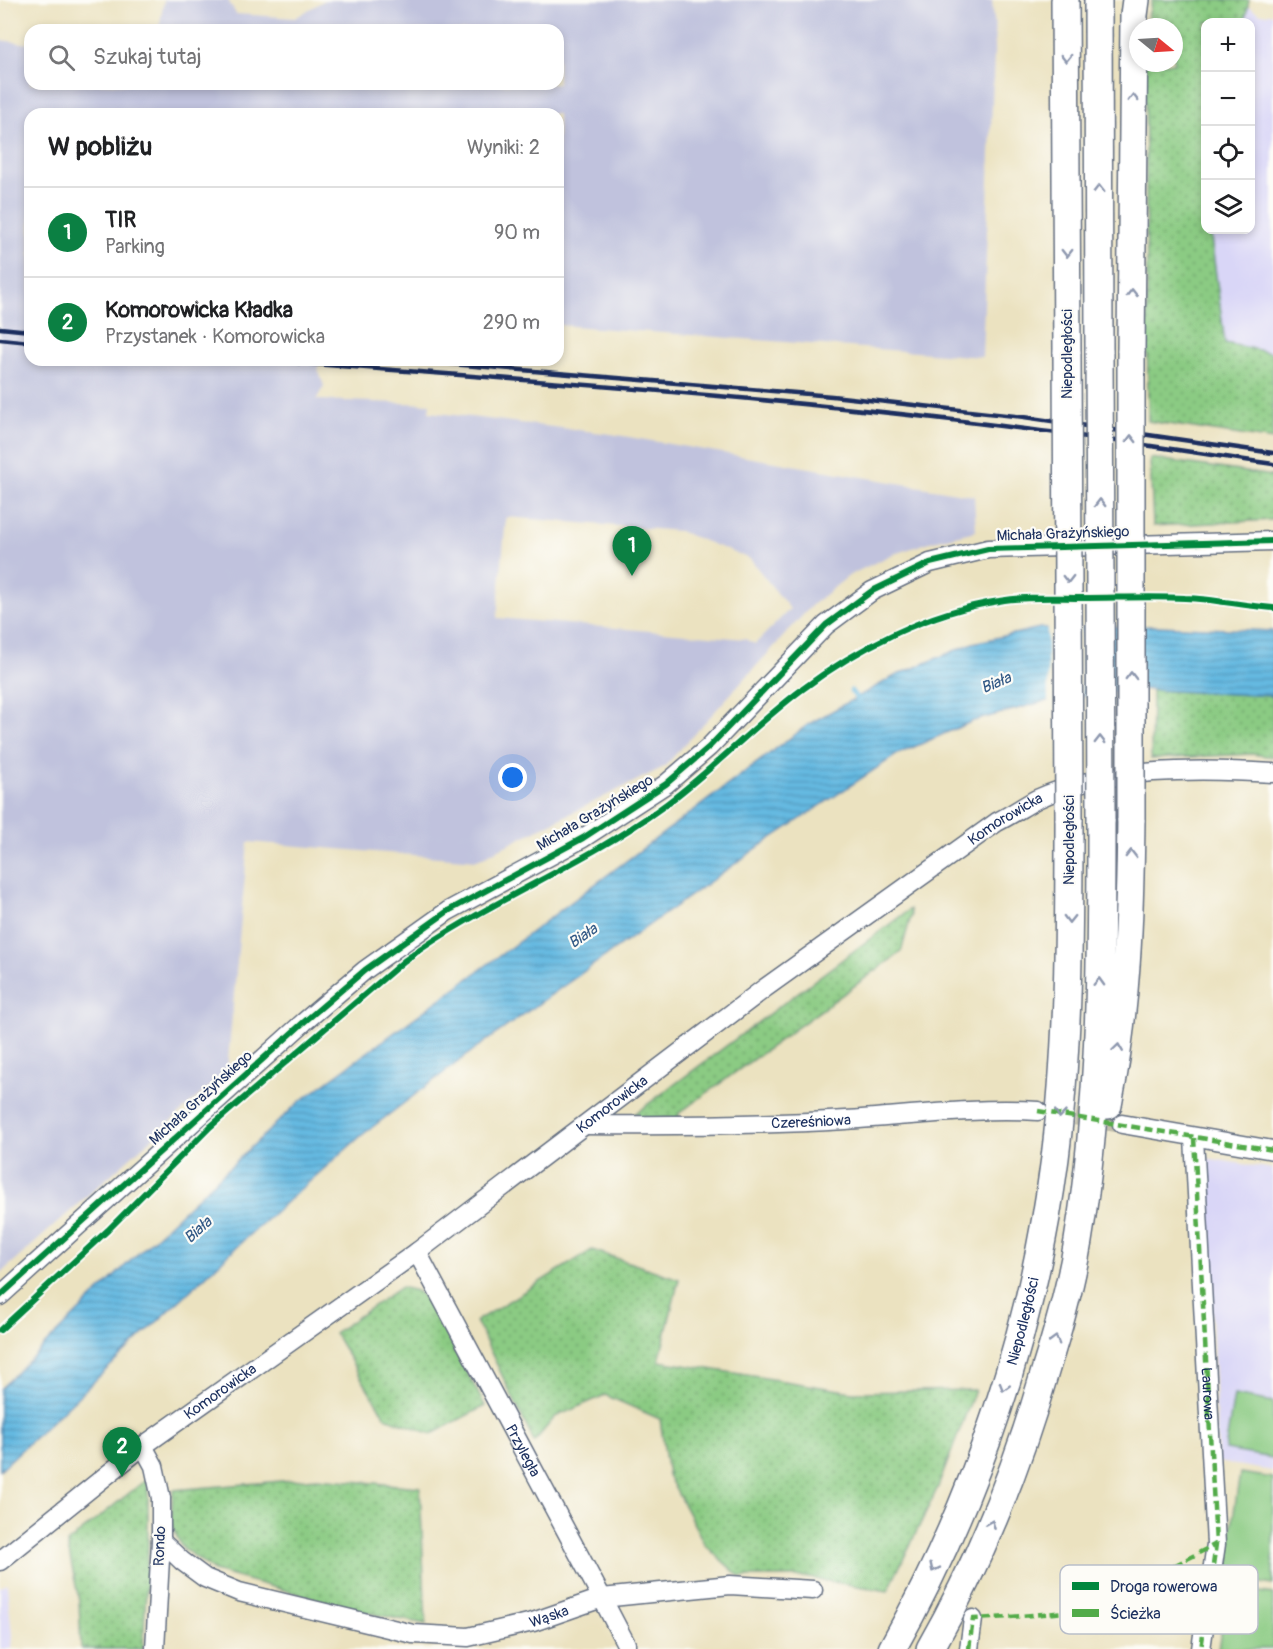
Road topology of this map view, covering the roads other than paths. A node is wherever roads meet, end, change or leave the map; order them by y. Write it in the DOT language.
graph roads {
  1 [pos="1065,0"];
  2 [pos="1098,0"];
  3 [pos="1136,0"];
  4 [pos="1273,541"];
  5 [pos="1273,773"];
  6 [pos="1038,1111"];
  7 [pos="1122,1124"];
  8 [pos="585,1125"];
  9 [pos="1194,1138"];
  10 [pos="1273,1150"];
  11 [pos="1083,1208"];
  12 [pos="417,1252"];
  13 [pos="0,1296"];
  14 [pos="143,1446"];
  15 [pos="161,1541"];
  16 [pos="0,1561"];
  17 [pos="1213,1565"];
  18 [pos="813,1590"];
  19 [pos="602,1598"];
  20 [pos="973,1618"];
  21 [pos="1203,1634"];
  22 [pos="156,1649"];
  23 [pos="626,1649"];
  24 [pos="892,1649"];
  25 [pos="930,1649"];
  26 [pos="969,1649"];
  27 [pos="1201,1649"];
  1 -- 24 [label="highway, Niepodległości, one-way, bridge"];
  11 -- 2 [label="highway, one-way, bridge"];
  11 -- 3 [label="highway, one-way, bridge"];
  4 -- 13 [label="street, Michała Grażyńskiego"];
  5 -- 8 [label="street, Komorowicka"];
  6 -- 8 [label="street, Czereśniowa"];
  7 -- 9 [label="street"];
  8 -- 12 [label="street, Komorowicka"];
  9 -- 10 [label="street"];
  9 -- 17 [label="street, Laurowa"];
  25 -- 11 [label="highway, one-way"];
  12 -- 14 [label="street, Komorowicka"];
  12 -- 19 [label="street, Przyległa"];
  14 -- 15 [label="street, Rondo"];
  14 -- 16 [label="street, Komorowicka"];
  15 -- 19 [label="street, Wąska"];
  15 -- 22 [label="street, Rondo"];
  18 -- 19 [label="street, Wąska"];
  19 -- 23 [label="street, Przyległa"];
  20 -- 26 [label="street"];
  21 -- 27 [label="street, Laurowa"];
}
